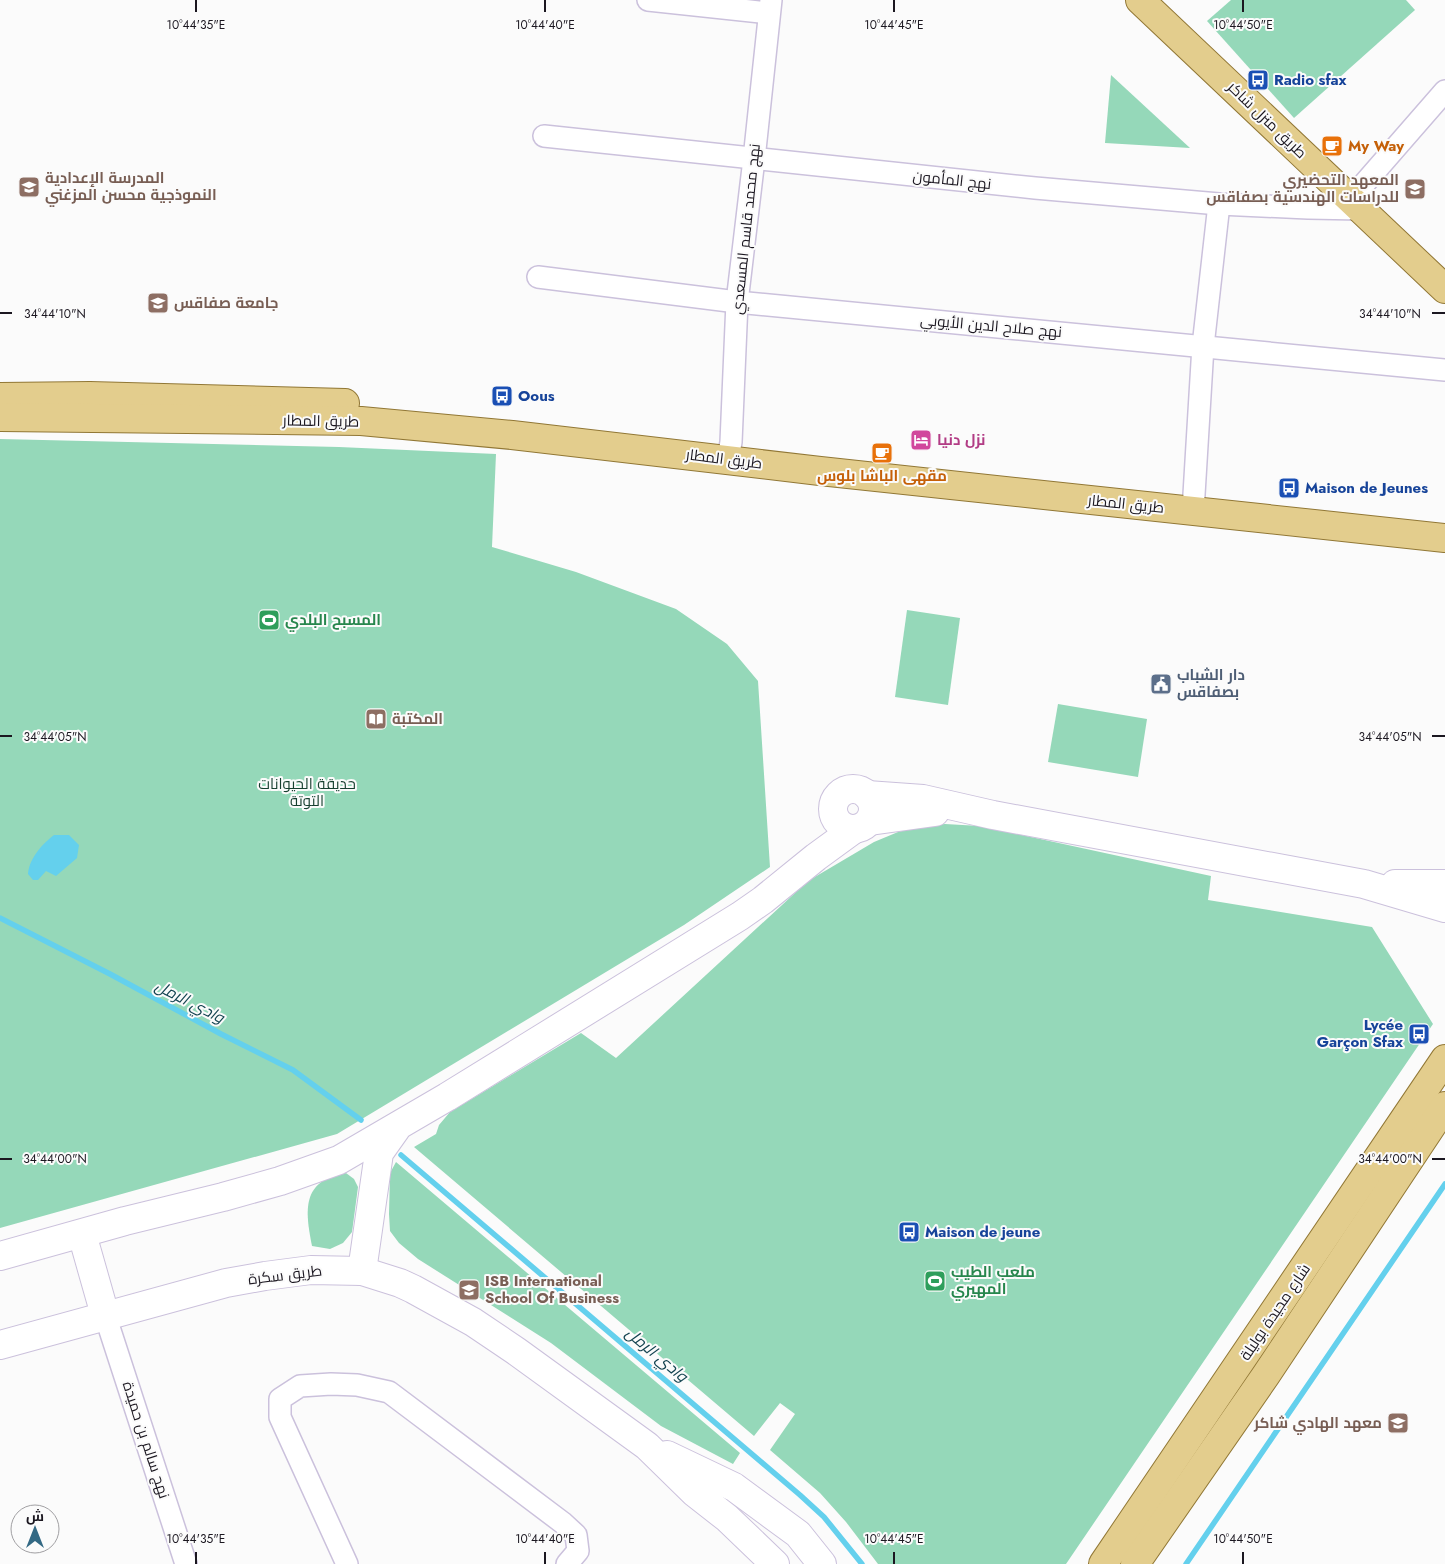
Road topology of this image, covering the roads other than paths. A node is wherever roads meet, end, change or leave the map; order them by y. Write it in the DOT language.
graph roads {
  1 [pos="648,0"];
  2 [pos="1140,0"];
  3 [pos="770,6"];
  4 [pos="1445,91"];
  5 [pos="544,136"];
  6 [pos="754,158"];
  7 [pos="1219,204"];
  8 [pos="1356,204"];
  9 [pos="538,277"];
  10 [pos="1443,285"];
  11 [pos="737,302"];
  12 [pos="1204,346"];
  13 [pos="1445,370"];
  14 [pos="0,397"];
  15 [pos="0,417"];
  16 [pos="729,450"];
  17 [pos="1194,503"];
  18 [pos="1445,518"];
  19 [pos="1445,538"];
  20 [pos="832,809"];
  21 [pos="863,815"];
  22 [pos="785,882"];
  23 [pos="1364,884"];
  24 [pos="1445,884"];
  25 [pos="1445,908"];
  26 [pos="1445,1059"];
  27 [pos="1445,1106"];
  28 [pos="397,1127"];
  29 [pos="339,1160"];
  30 [pos="374,1185"];
  31 [pos="82,1234"];
  32 [pos="0,1256"];
  33 [pos="362,1271"];
  34 [pos="105,1316"];
  35 [pos="0,1345"];
  36 [pos="647,1446"];
  37 [pos="798,1534"];
  38 [pos="767,1561"];
  39 [pos="186,1564"];
  40 [pos="347,1564"];
  41 [pos="567,1564"];
  42 [pos="822,1564"];
  43 [pos="1103,1564"];
  44 [pos="1135,1564"];
  1 -- 3 [label="street"];
  2 -- 8 [label="main road, طريق منزل شاكر"];
  3 -- 6 [label="street, نهج محمد قاسم المسعدي"];
  4 -- 8 [label="street"];
  5 -- 6 [label="street, نهج المأمون"];
  6 -- 7 [label="street, نهج المأمون"];
  6 -- 11 [label="street, نهج محمد قاسم المسعدي"];
  7 -- 8 [label="street, نهج المأمون"];
  7 -- 12 [label="street"];
  8 -- 10 [label="main road, طريق منزل شاكر"];
  9 -- 11 [label="street, نهج صلاح الدين الأيوبي"];
  11 -- 12 [label="street, نهج صلاح الدين الأيوبي"];
  11 -- 16 [label="street, نهج محمد قاسم المسعدي"];
  12 -- 13 [label="street, نهج صلاح الدين الأيوبي"];
  12 -- 17 [label="street"];
  14 -- 16 [label="main road, طريق المطار"];
  15 -- 16 [label="main road, طريق المطار"];
  16 -- 17 [label="main road, طريق المطار"];
  17 -- 18 [label="main road, طريق المطار"];
  17 -- 19 [label="main road, طريق المطار"];
  20 -- 21 [label="street"];
  20 -- 21 [label="street"];
  20 -- 22 [label="street"];
  21 -- 22 [label="street"];
  21 -- 23 [label="street"];
  22 -- 28 [label="street"];
  23 -- 24 [label="street"];
  23 -- 25 [label="street"];
  26 -- 43 [label="main road, شارع مجيدة بوليلة"];
  27 -- 44 [label="main road, شارع مجيدة بوليلة"];
  28 -- 29 [label="street"];
  28 -- 30 [label="street"];
  29 -- 30 [label="street"];
  29 -- 31 [label="street"];
  30 -- 33 [label="street"];
  31 -- 32 [label="street"];
  31 -- 34 [label="street"];
  33 -- 34 [label="street, طريق سكرة"];
  33 -- 36 [label="street, طريق سكرة"];
  34 -- 35 [label="street, طريق سكرة"];
  34 -- 39 [label="street, نهج سالم بن حميدة"];
  36 -- 37 [label="street"];
  36 -- 38 [label="street"];
  37 -- 38 [label="street"];
  37 -- 42 [label="street"];
  40 -- 41 [label="street"];
}
